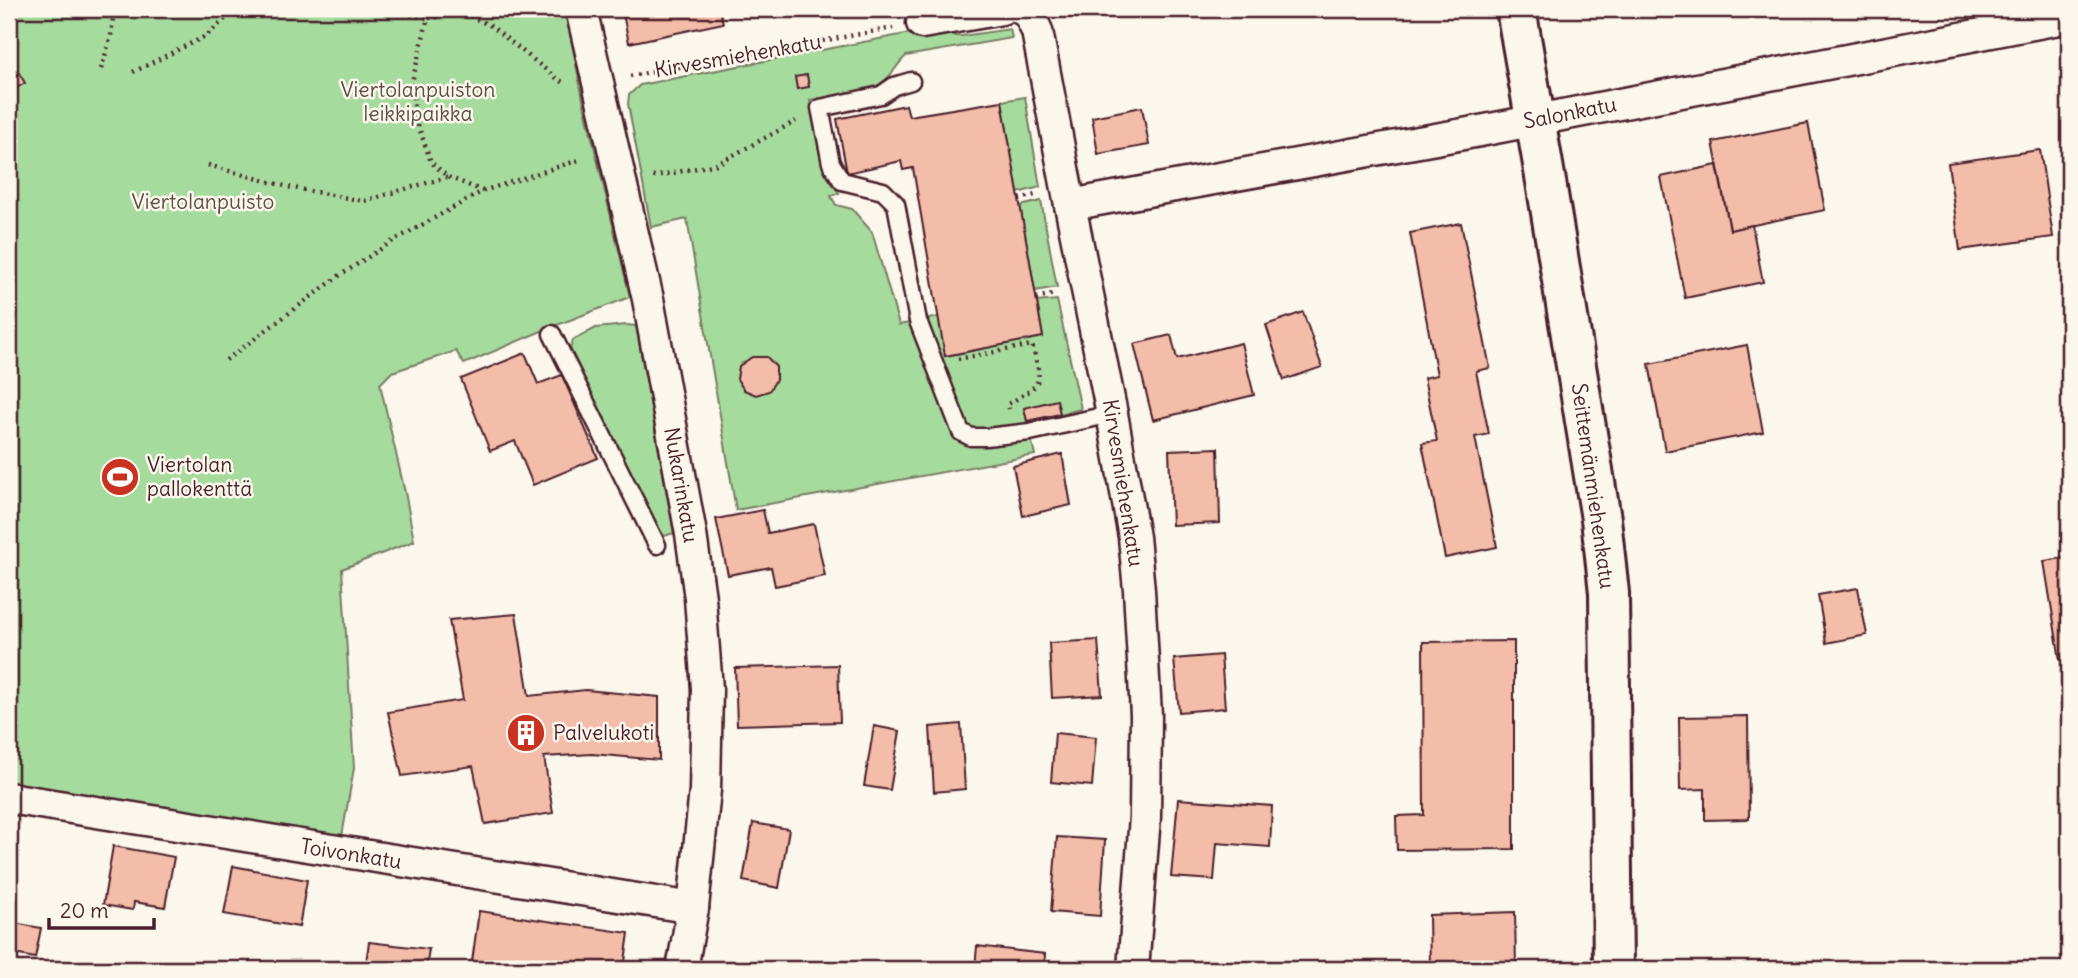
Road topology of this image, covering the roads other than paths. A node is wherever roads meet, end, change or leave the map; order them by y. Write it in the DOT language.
graph roads {
  1 [pos="581,9"];
  2 [pos="1002,9"];
  3 [pos="1021,9"];
  4 [pos="1516,9"];
  5 [pos="2069,17"];
  6 [pos="922,23"];
  7 [pos="911,81"];
  8 [pos="1535,120"];
  9 [pos="1070,205"];
  10 [pos="552,334"];
  11 [pos="1112,414"];
  12 [pos="657,545"];
  13 [pos="9,798"];
  14 [pos="693,908"];
  15 [pos="682,969"];
  16 [pos="1133,969"];
  17 [pos="1613,969"];
  1 -- 14 [label="street, Nukarinkatu"];
  2 -- 6 [label="street"];
  3 -- 9 [label="street, Kirvesmiehenkatu"];
  4 -- 8 [label="street, Seittemänmiehenkatu"];
  5 -- 8 [label="street, Salonkatu"];
  7 -- 11 [label="lane"];
  8 -- 9 [label="street, Salonkatu"];
  8 -- 17 [label="street, Seittemänmiehenkatu"];
  9 -- 11 [label="street, Kirvesmiehenkatu"];
  10 -- 12 [label="lane"];
  11 -- 16 [label="street, Kirvesmiehenkatu"];
  13 -- 14 [label="street, Toivonkatu"];
  14 -- 15 [label="street, Nukarinkatu"];
}
